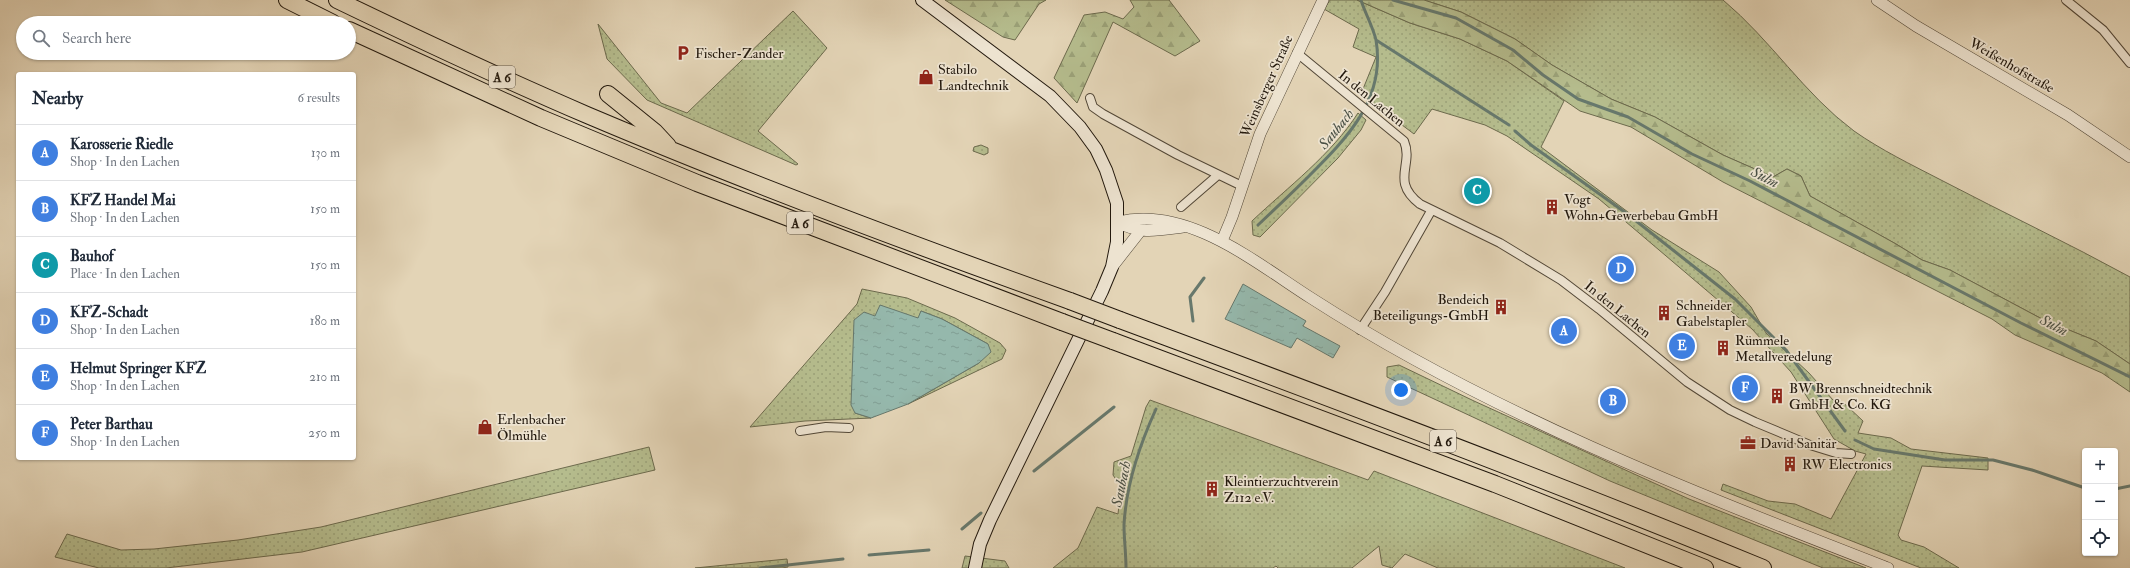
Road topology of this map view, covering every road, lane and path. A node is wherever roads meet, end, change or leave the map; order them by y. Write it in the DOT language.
graph roads {
  1 [pos="287,0"];
  2 [pos="337,0"];
  3 [pos="922,0"];
  4 [pos="1323,0"];
  5 [pos="1878,0"];
  6 [pos="2066,0"];
  7 [pos="319,16"];
  8 [pos="356,33"];
  9 [pos="1297,52"];
  10 [pos="2130,63"];
  11 [pos="608,94"];
  12 [pos="1090,98"];
  13 [pos="670,149"];
  14 [pos="2130,157"];
  15 [pos="1218,175"];
  16 [pos="1242,186"];
  17 [pos="1181,207"];
  18 [pos="1431,211"];
  19 [pos="1118,222"];
  20 [pos="1184,227"];
  21 [pos="1141,230"];
  22 [pos="1222,241"];
  23 [pos="1112,267"];
  24 [pos="1360,330"];
  25 [pos="849,428"];
  26 [pos="800,431"];
  27 [pos="1851,454"];
  28 [pos="975,568"];
  29 [pos="1705,568"];
  30 [pos="1764,568"];
  31 [pos="1888,568"];
  1 -- 7 [label="highway"];
  2 -- 13 [label="highway, A 6"];
  3 -- 19 [label="main road"];
  4 -- 9 [label="street, Weinsberger Straße"];
  5 -- 14 [label="street, Weißenhofstraße"];
  6 -- 10 [label="street"];
  8 -- 29 [label="highway, A 6, bridge"];
  9 -- 16 [label="street, Weinsberger Straße"];
  9 -- 18 [label="street, In den Lachen"];
  11 -- 13 [label="highway"];
  12 -- 15 [label="street"];
  13 -- 30 [label="highway, A 6, bridge"];
  15 -- 16 [label="street"];
  15 -- 17 [label="street"];
  16 -- 22 [label="street, Weinsberger Straße"];
  18 -- 24 [label="street"];
  18 -- 27 [label="street, In den Lachen"];
  19 -- 20 [label="street"];
  19 -- 21 [label="street"];
  19 -- 23 [label="main road"];
  20 -- 21 [label="street"];
  20 -- 22 [label="street"];
  21 -- 23 [label="street"];
  22 -- 24 [label="street"];
  23 -- 28 [label="main road"];
  24 -- 31 [label="street"];
  25 -- 26 [label="street"];
}
